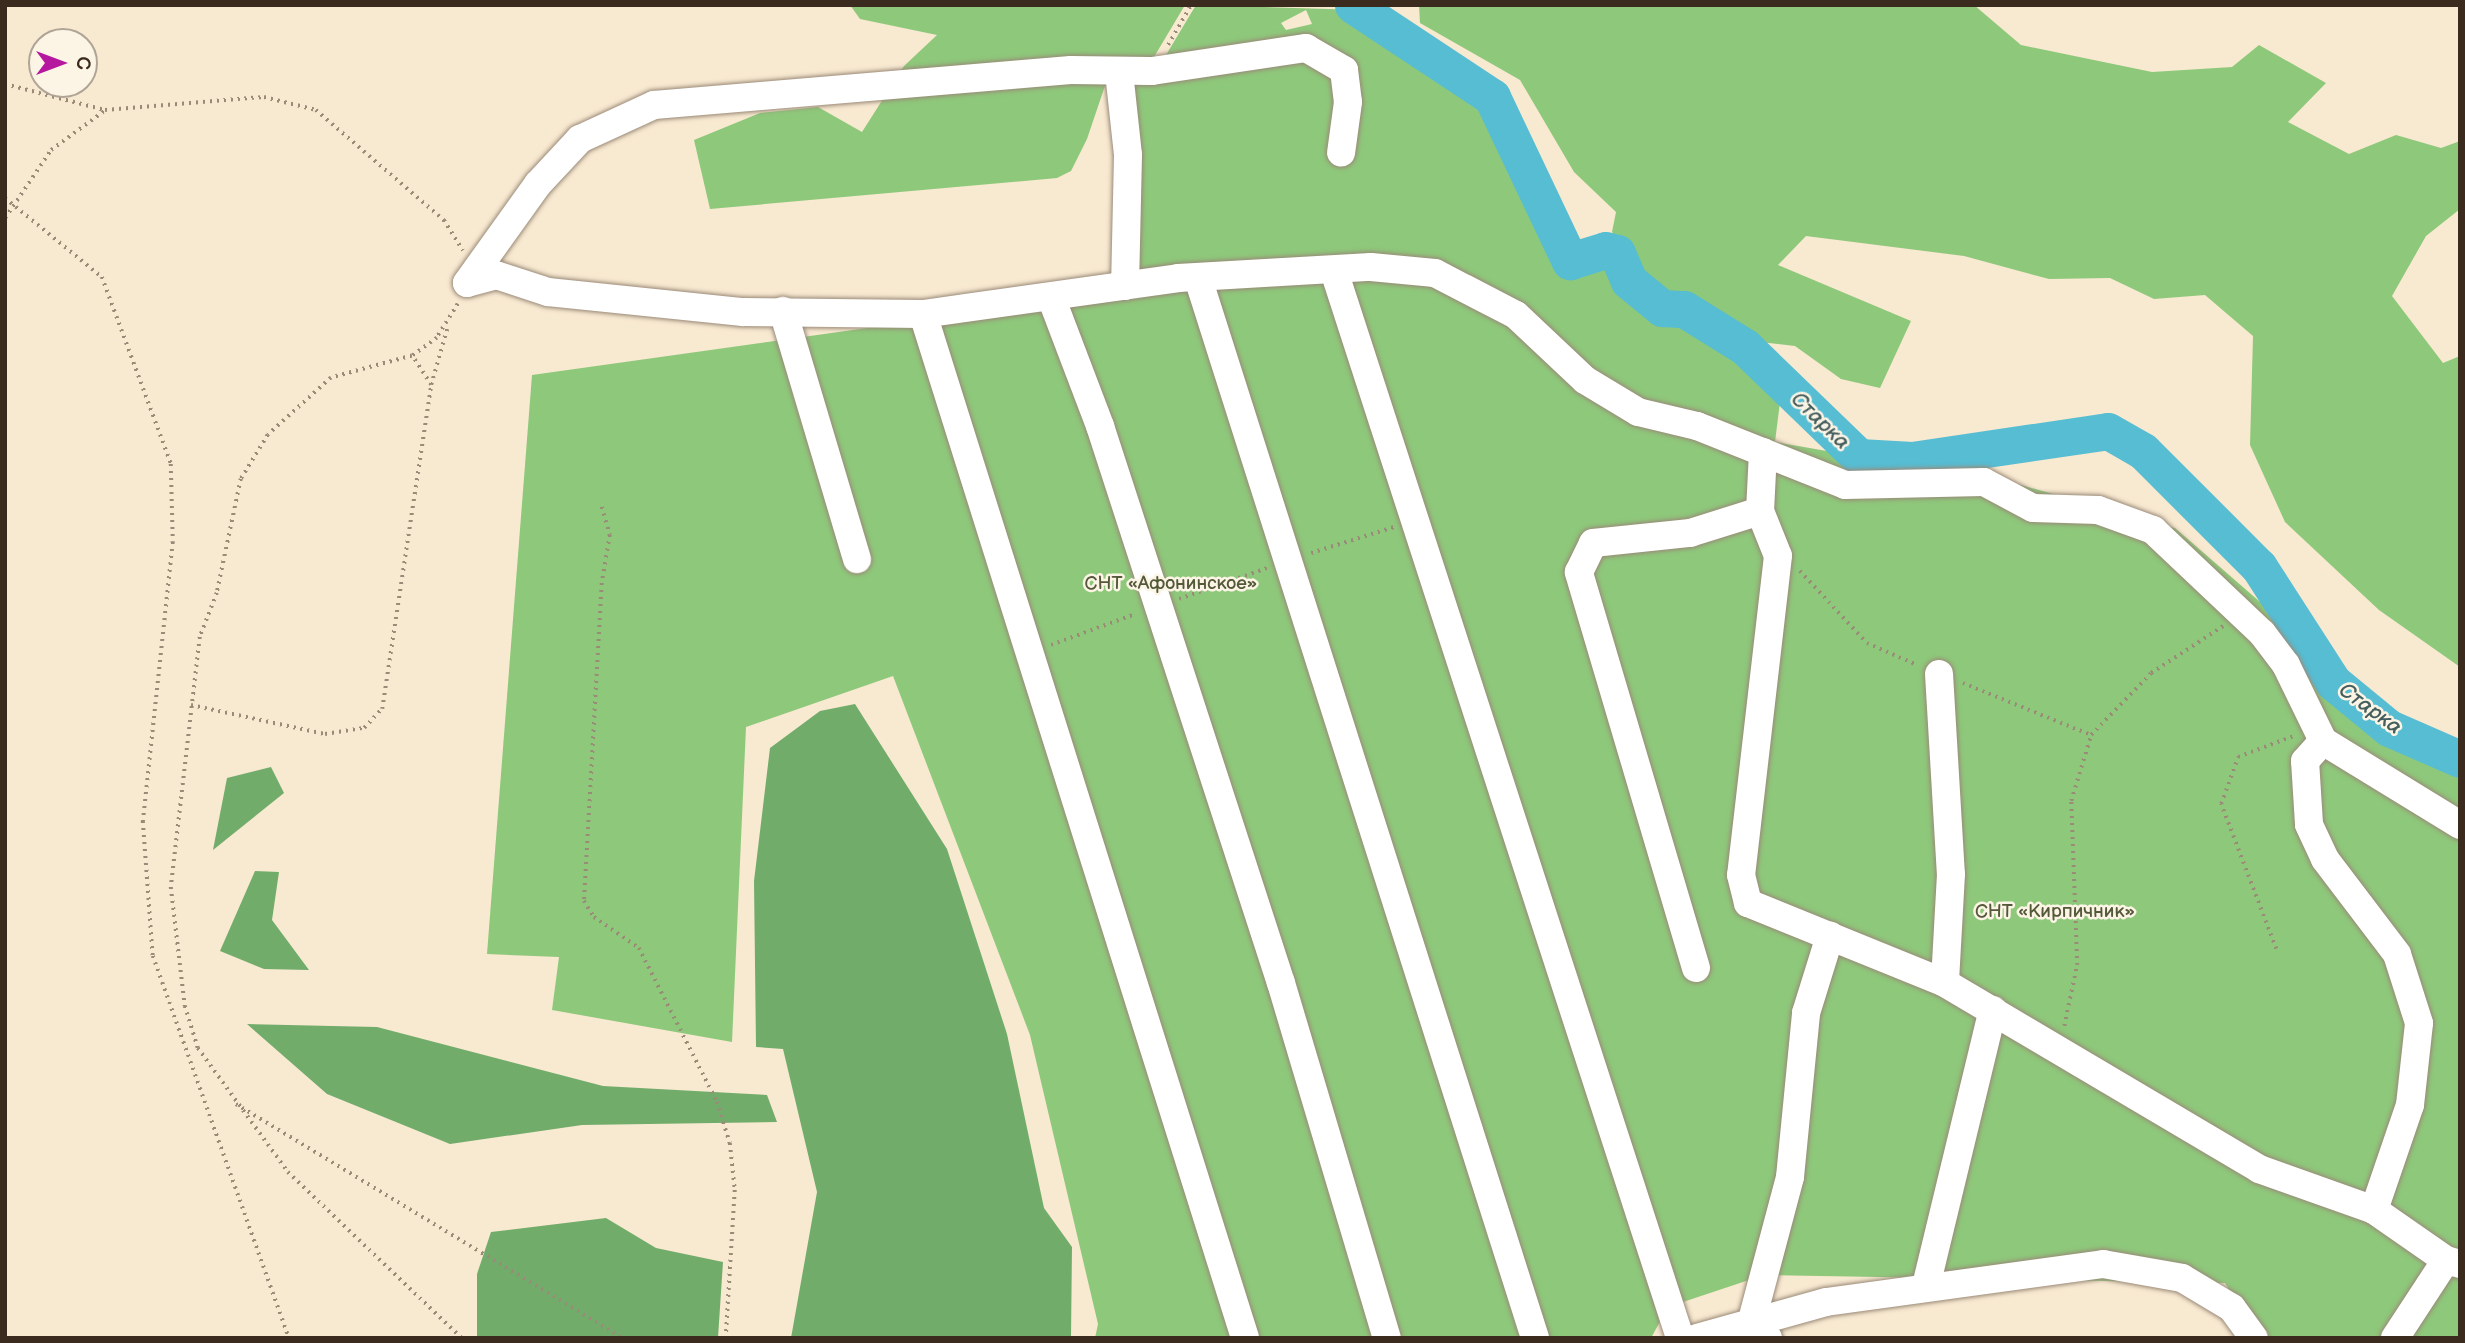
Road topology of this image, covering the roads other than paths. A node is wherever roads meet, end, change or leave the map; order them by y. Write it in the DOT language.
graph roads {
  1 [pos="1119,72"];
  2 [pos="1341,153"];
  3 [pos="1335,274"];
  4 [pos="1198,278"];
  5 [pos="1125,286"];
  6 [pos="1051,298"];
  7 [pos="783,311"];
  8 [pos="923,314"];
  9 [pos="1763,452"];
  10 [pos="1760,510"];
  11 [pos="857,559"];
  12 [pos="1939,674"];
  13 [pos="2323,741"];
  14 [pos="2460,825"];
  15 [pos="1830,936"];
  16 [pos="1696,968"];
  17 [pos="1945,983"];
  18 [pos="1993,1010"];
  19 [pos="2374,1210"];
  20 [pos="2453,1262"];
  21 [pos="1926,1286"];
  22 [pos="1760,1329"];
  23 [pos="1245,1338"];
  24 [pos="1387,1338"];
  25 [pos="1535,1338"];
  26 [pos="1680,1338"];
  27 [pos="1697,1338"];
  28 [pos="2254,1338"];
  29 [pos="2395,1338"];
  1 -- 2 [label="lane"];
  1 -- 5 [label="lane"];
  1 -- 7 [label="lane"];
  3 -- 4 [label="lane"];
  3 -- 9 [label="lane"];
  3 -- 26 [label="lane"];
  4 -- 5 [label="lane"];
  4 -- 25 [label="lane"];
  5 -- 6 [label="lane"];
  6 -- 8 [label="lane"];
  6 -- 24 [label="lane"];
  7 -- 8 [label="lane"];
  7 -- 11 [label="lane"];
  8 -- 23 [label="lane"];
  9 -- 10 [label="lane"];
  9 -- 13 [label="lane"];
  10 -- 15 [label="lane"];
  10 -- 16 [label="lane"];
  12 -- 17 [label="lane"];
  13 -- 14 [label="lane"];
  13 -- 19 [label="lane"];
  15 -- 17 [label="lane"];
  15 -- 22 [label="lane"];
  17 -- 18 [label="lane"];
  18 -- 19 [label="lane"];
  18 -- 21 [label="lane"];
  19 -- 20 [label="lane"];
  20 -- 29 [label="lane"];
  21 -- 22 [label="lane"];
  21 -- 28 [label="lane"];
  22 -- 27 [label="lane"];
}
